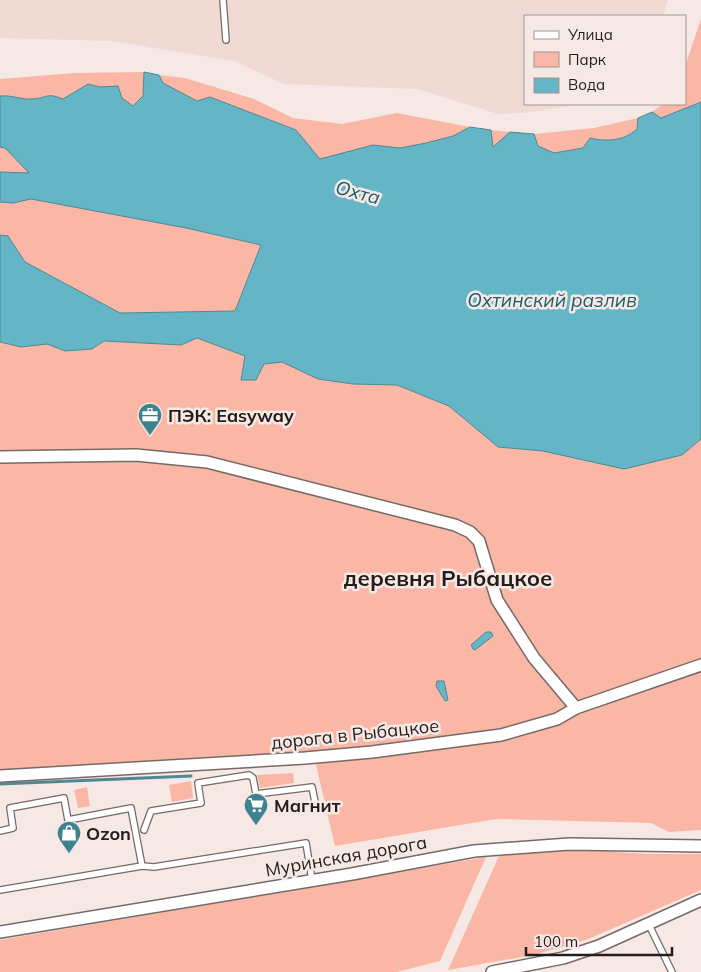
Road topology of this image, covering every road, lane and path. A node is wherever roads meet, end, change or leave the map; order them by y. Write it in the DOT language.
graph roads {
  1 [pos="223,0"];
  2 [pos="226,40"];
  3 [pos="0,457"];
  4 [pos="701,665"];
  5 [pos="576,708"];
  6 [pos="0,776"];
  7 [pos="315,802"];
  8 [pos="144,830"];
  9 [pos="0,831"];
  10 [pos="701,846"];
  11 [pos="142,866"];
  12 [pos="312,880"];
  13 [pos="0,890"];
  14 [pos="701,900"];
  15 [pos="649,925"];
  16 [pos="0,932"];
  17 [pos="507,971"];
  18 [pos="492,972"];
  19 [pos="672,972"];
  1 -- 2 [label="lane"];
  3 -- 5 [label="street"];
  4 -- 5 [label="street, дорога в Рыбацкое"];
  5 -- 6 [label="street, дорога в Рыбацкое"];
  7 -- 8 [label="lane"];
  9 -- 11 [label="lane"];
  10 -- 12 [label="street, Муринская дорога"];
  11 -- 12 [label="lane"];
  11 -- 13 [label="lane"];
  12 -- 16 [label="street, Муринская дорога"];
  14 -- 15 [label="street"];
  15 -- 17 [label="street"];
  15 -- 19 [label="lane"];
  17 -- 18 [label="street"];
}
